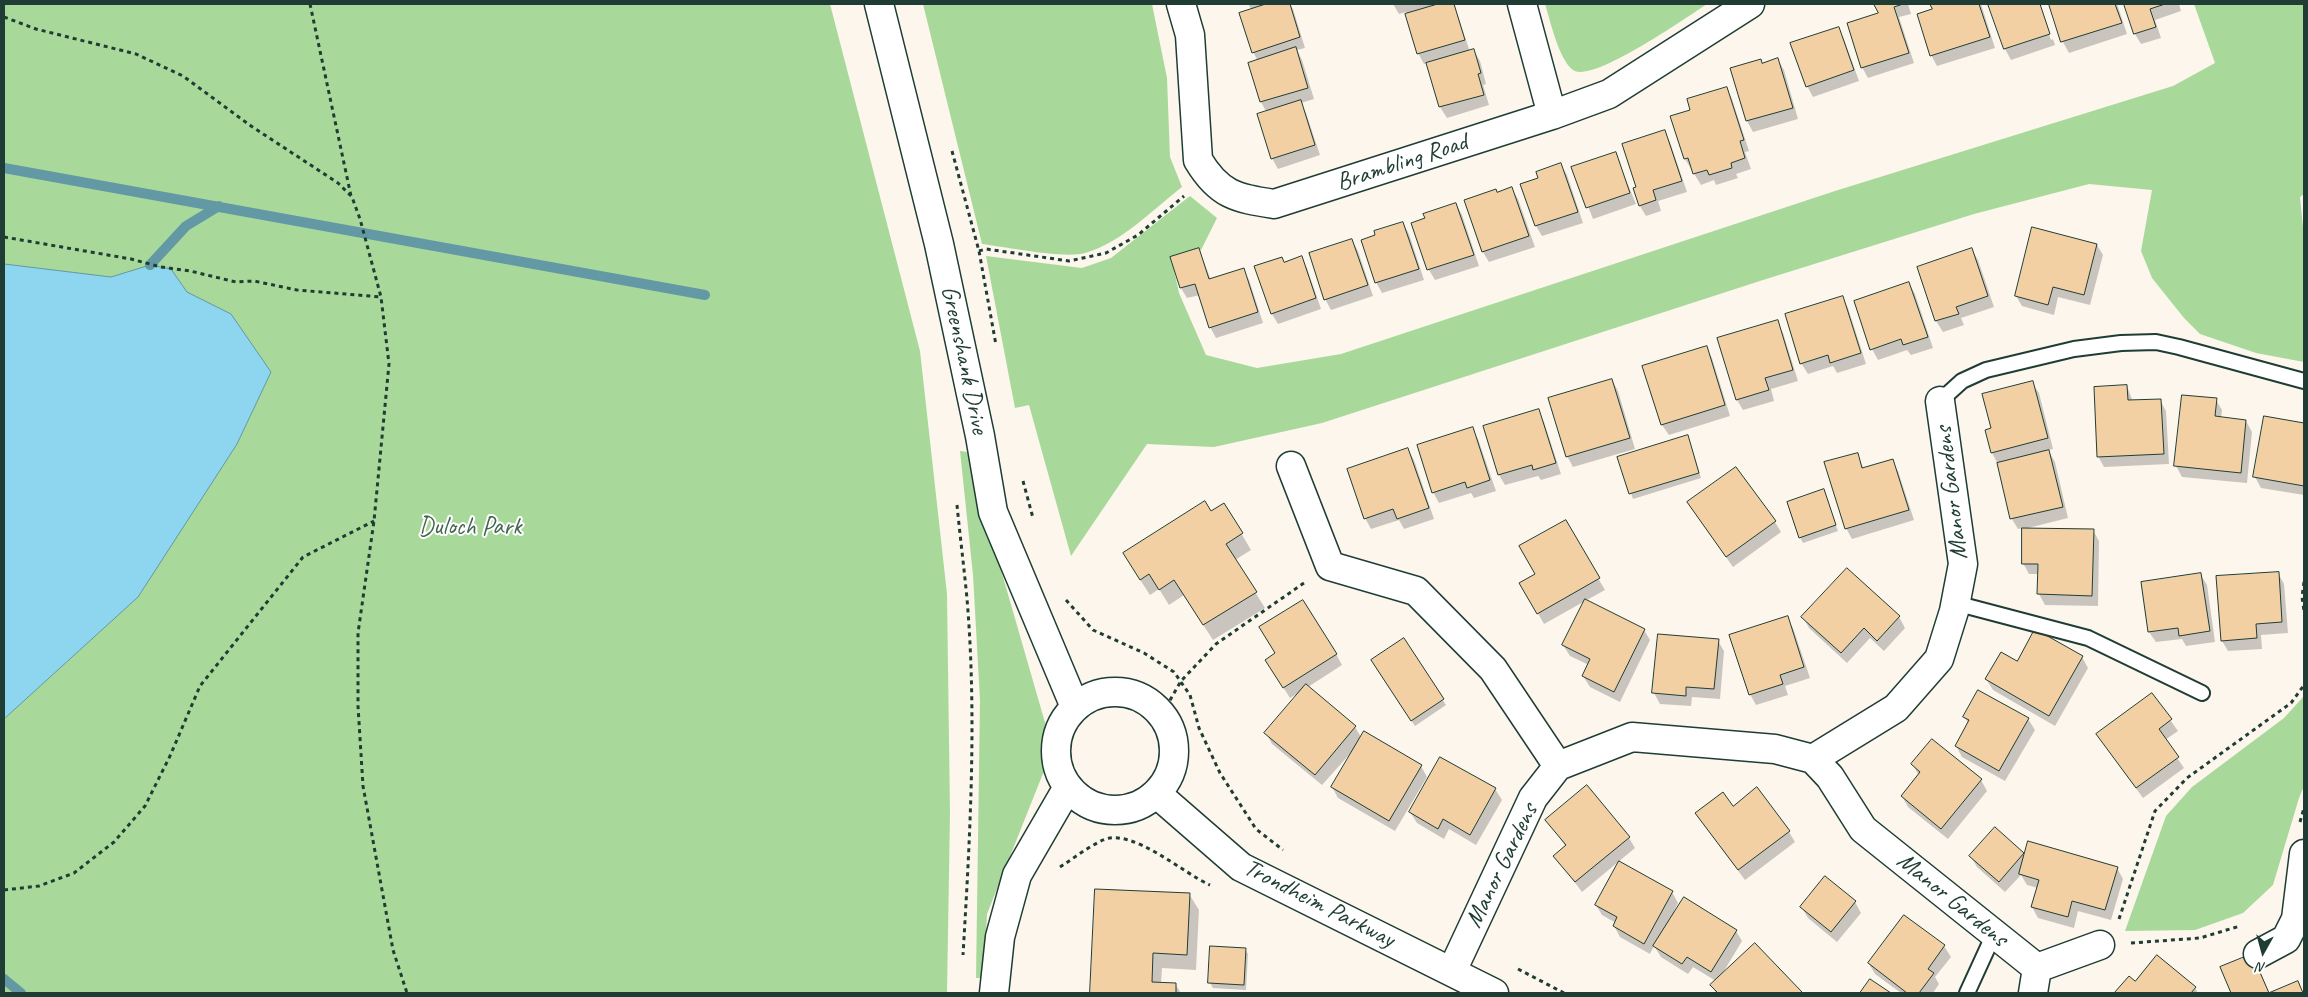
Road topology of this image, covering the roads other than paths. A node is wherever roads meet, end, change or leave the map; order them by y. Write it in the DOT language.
graph roads {
  1 [pos="879,4"];
  2 [pos="1181,4"];
  3 [pos="1522,4"];
  4 [pos="1750,4"];
  5 [pos="1552,115"];
  6 [pos="2304,381"];
  7 [pos="1940,401"];
  8 [pos="1291,466"];
  9 [pos="1955,602"];
  10 [pos="2202,694"];
  11 [pos="1075,706"];
  12 [pos="1813,759"];
  13 [pos="1558,766"];
  14 [pos="1068,787"];
  15 [pos="1157,794"];
  16 [pos="2304,854"];
  17 [pos="1994,934"];
  18 [pos="2100,945"];
  19 [pos="2258,954"];
  20 [pos="1452,971"];
  21 [pos="2035,981"];
  22 [pos="994,993"];
  23 [pos="1494,993"];
  24 [pos="1967,993"];
  1 -- 11 [label="street, Greenshank Drive"];
  2 -- 5 [label="street, Brambling Road"];
  3 -- 5 [label="street"];
  4 -- 5 [label="street, Brambling Road"];
  6 -- 7 [label="lane"];
  7 -- 9 [label="street, Manor Gardens"];
  8 -- 13 [label="street"];
  9 -- 10 [label="lane"];
  9 -- 12 [label="street, Manor Gardens"];
  11 -- 14 [label="street"];
  11 -- 15 [label="street"];
  12 -- 13 [label="street"];
  12 -- 17 [label="street, Manor Gardens"];
  13 -- 20 [label="street, Manor Gardens"];
  14 -- 15 [label="street"];
  14 -- 22 [label="street"];
  15 -- 20 [label="street, Trondheim Parkway"];
  16 -- 19 [label="street"];
  17 -- 21 [label="street, Manor Gardens"];
  17 -- 24 [label="lane"];
  18 -- 21 [label="street, Manor Gardens"];
  20 -- 23 [label="street, Trondheim Parkway"];
}
